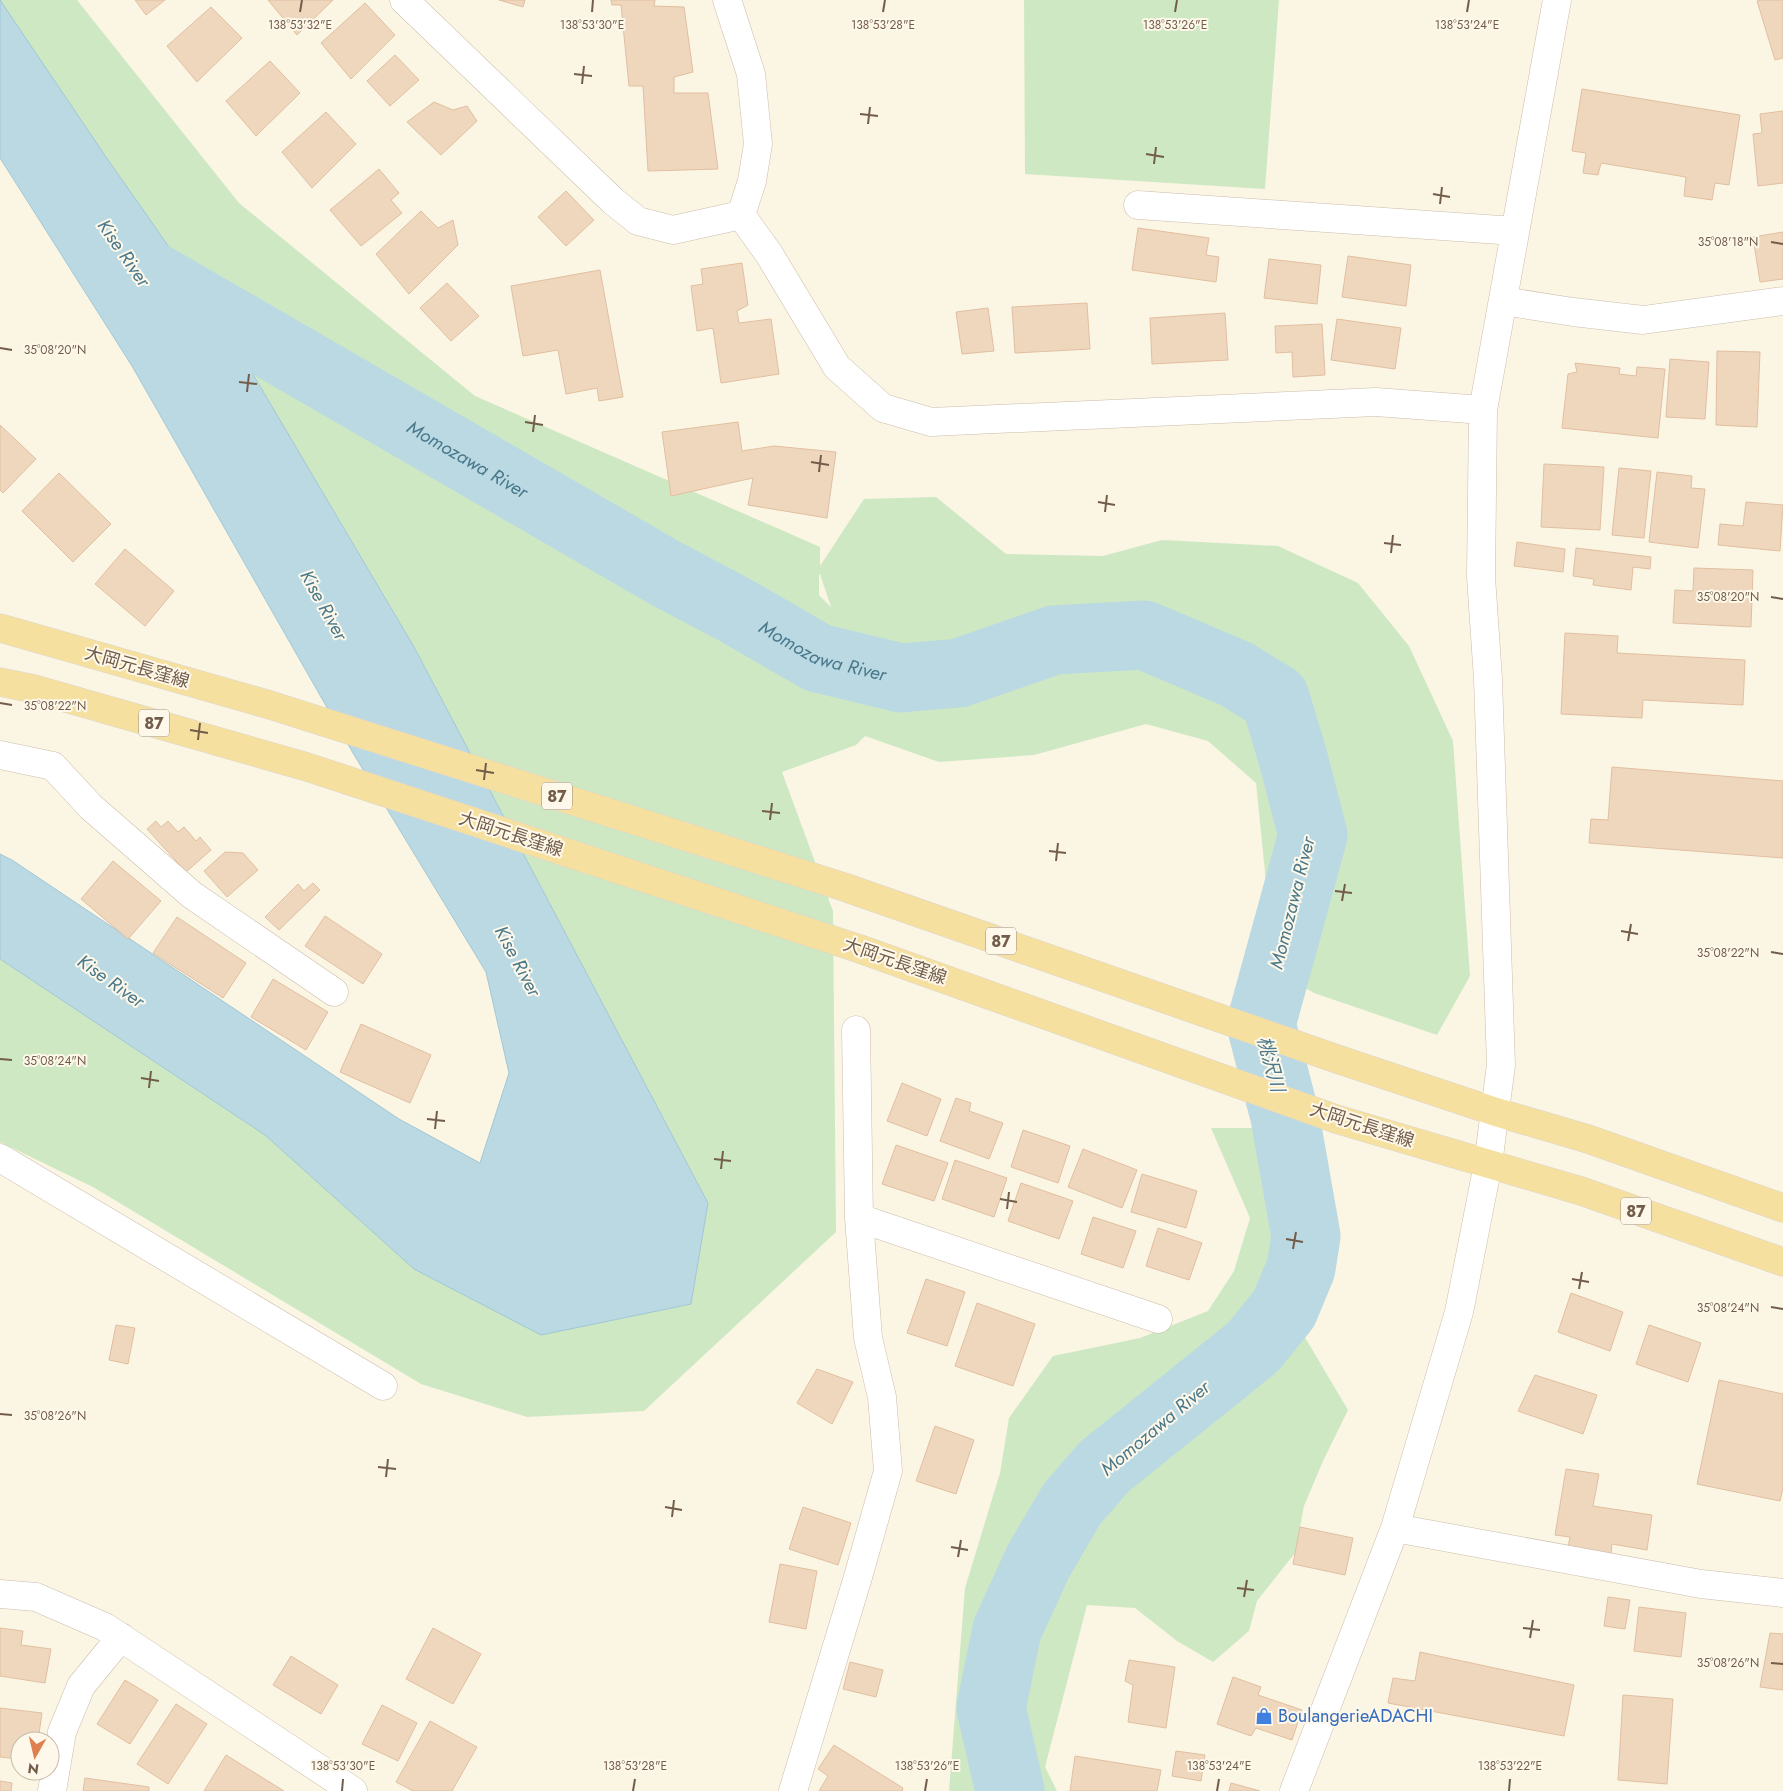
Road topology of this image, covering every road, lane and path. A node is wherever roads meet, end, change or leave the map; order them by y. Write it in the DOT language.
graph roads {
  1 [pos="404,0"];
  2 [pos="727,0"];
  3 [pos="1557,0"];
  4 [pos="1138,205"];
  5 [pos="741,215"];
  6 [pos="1516,231"];
  7 [pos="1503,301"];
  8 [pos="1783,301"];
  9 [pos="1484,410"];
  10 [pos="0,628"];
  11 [pos="0,682"];
  12 [pos="0,755"];
  13 [pos="334,992"];
  14 [pos="856,1030"];
  15 [pos="1496,1112"];
  16 [pos="0,1158"];
  17 [pos="1488,1164"];
  18 [pos="1783,1208"];
  19 [pos="858,1218"];
  20 [pos="1783,1262"];
  21 [pos="1158,1318"];
  22 [pos="383,1386"];
  23 [pos="1395,1528"];
  24 [pos="1783,1593"];
  25 [pos="0,1594"];
  26 [pos="121,1637"];
  27 [pos="52,1791"];
  28 [pos="353,1791"];
  29 [pos="793,1791"];
  30 [pos="1294,1791"];
  1 -- 5 [label="street"];
  2 -- 5 [label="street"];
  3 -- 6 [label="street"];
  4 -- 6 [label="street"];
  5 -- 9 [label="street"];
  6 -- 7 [label="street"];
  7 -- 8 [label="street"];
  7 -- 9 [label="street"];
  9 -- 15 [label="street"];
  10 -- 15 [label="main road, 大岡元長窪線 / 87"];
  11 -- 17 [label="main road, 大岡元長窪線 / 87"];
  12 -- 13 [label="street"];
  14 -- 19 [label="street"];
  15 -- 17 [label="street"];
  15 -- 18 [label="main road, 大岡元長窪線 / 87"];
  16 -- 22 [label="street"];
  17 -- 20 [label="main road, 大岡元長窪線 / 87"];
  17 -- 23 [label="street"];
  19 -- 21 [label="street"];
  19 -- 29 [label="street"];
  23 -- 24 [label="street"];
  23 -- 30 [label="street"];
  25 -- 26 [label="street"];
  26 -- 27 [label="street"];
  26 -- 28 [label="street"];
}
